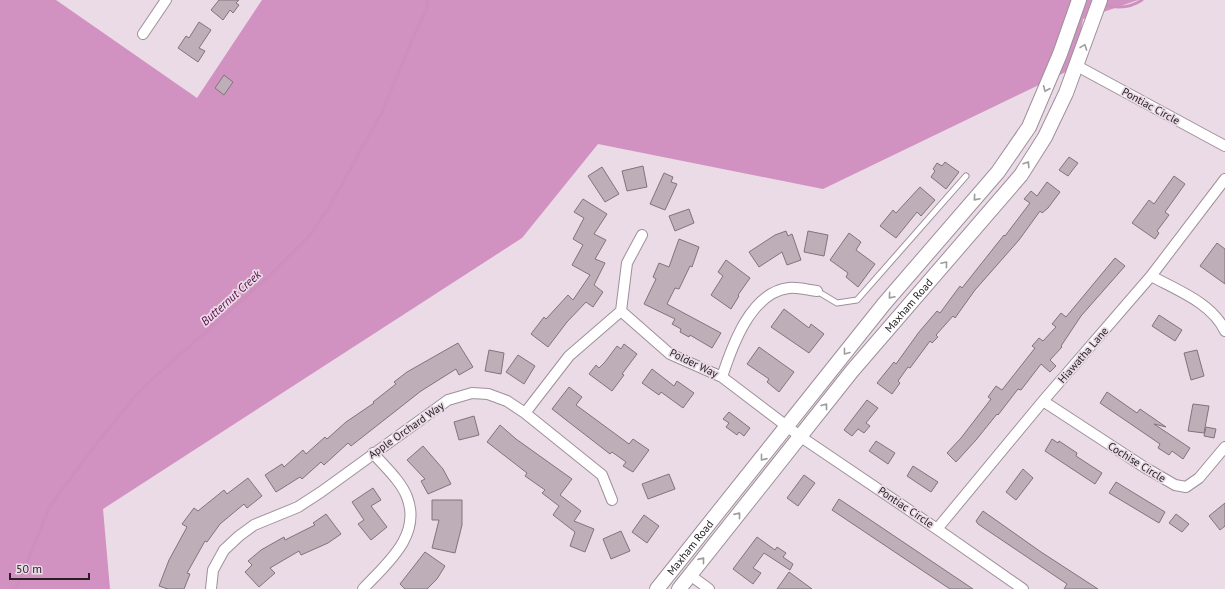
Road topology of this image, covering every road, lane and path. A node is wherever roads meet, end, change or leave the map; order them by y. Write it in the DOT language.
graph roads {
  1 [pos="166,0"];
  2 [pos="1079,0"];
  3 [pos="1100,0"];
  4 [pos="143,34"];
  5 [pos="1077,66"];
  6 [pos="1225,146"];
  7 [pos="966,176"];
  8 [pos="1225,179"];
  9 [pos="642,235"];
  10 [pos="1151,276"];
  11 [pos="817,291"];
  12 [pos="621,311"];
  13 [pos="1225,331"];
  14 [pos="722,377"];
  15 [pos="1043,401"];
  16 [pos="525,413"];
  17 [pos="788,427"];
  18 [pos="801,437"];
  19 [pos="1225,447"];
  20 [pos="373,453"];
  21 [pos="612,500"];
  22 [pos="937,529"];
  23 [pos="690,575"];
  24 [pos="211,589"];
  25 [pos="363,589"];
  26 [pos="657,589"];
  27 [pos="678,589"];
  28 [pos="709,589"];
  29 [pos="1023,589"];
  1 -- 4 [label="street"];
  2 -- 17 [label="main road, Maxham Road, one-way"];
  5 -- 3 [label="main road, Maxham Road, one-way"];
  5 -- 6 [label="street, Pontiac Circle"];
  18 -- 5 [label="main road, Maxham Road, one-way"];
  7 -- 11 [label="lane"];
  8 -- 10 [label="street, Hiawatha Lane"];
  9 -- 12 [label="street"];
  10 -- 13 [label="street"];
  10 -- 15 [label="street, Hiawatha Lane"];
  11 -- 14 [label="street"];
  12 -- 14 [label="street, Polder Way"];
  12 -- 16 [label="street"];
  14 -- 17 [label="street, Polder Way"];
  15 -- 19 [label="street, Cochise Circle"];
  15 -- 22 [label="street, Hiawatha Lane"];
  16 -- 20 [label="street, Apple Orchard Way"];
  16 -- 21 [label="street, Apple Orchard Way"];
  17 -- 18 [label="street, Pontiac Circle"];
  17 -- 26 [label="main road, Maxham Road, one-way"];
  18 -- 22 [label="street, Pontiac Circle"];
  23 -- 18 [label="main road, Maxham Road, one-way"];
  20 -- 24 [label="street, Apple Orchard Way"];
  20 -- 25 [label="street"];
  22 -- 29 [label="street, Pontiac Circle"];
  23 -- 27 [label="main road, Maxham Road"];
  23 -- 28 [label="street"];
}
